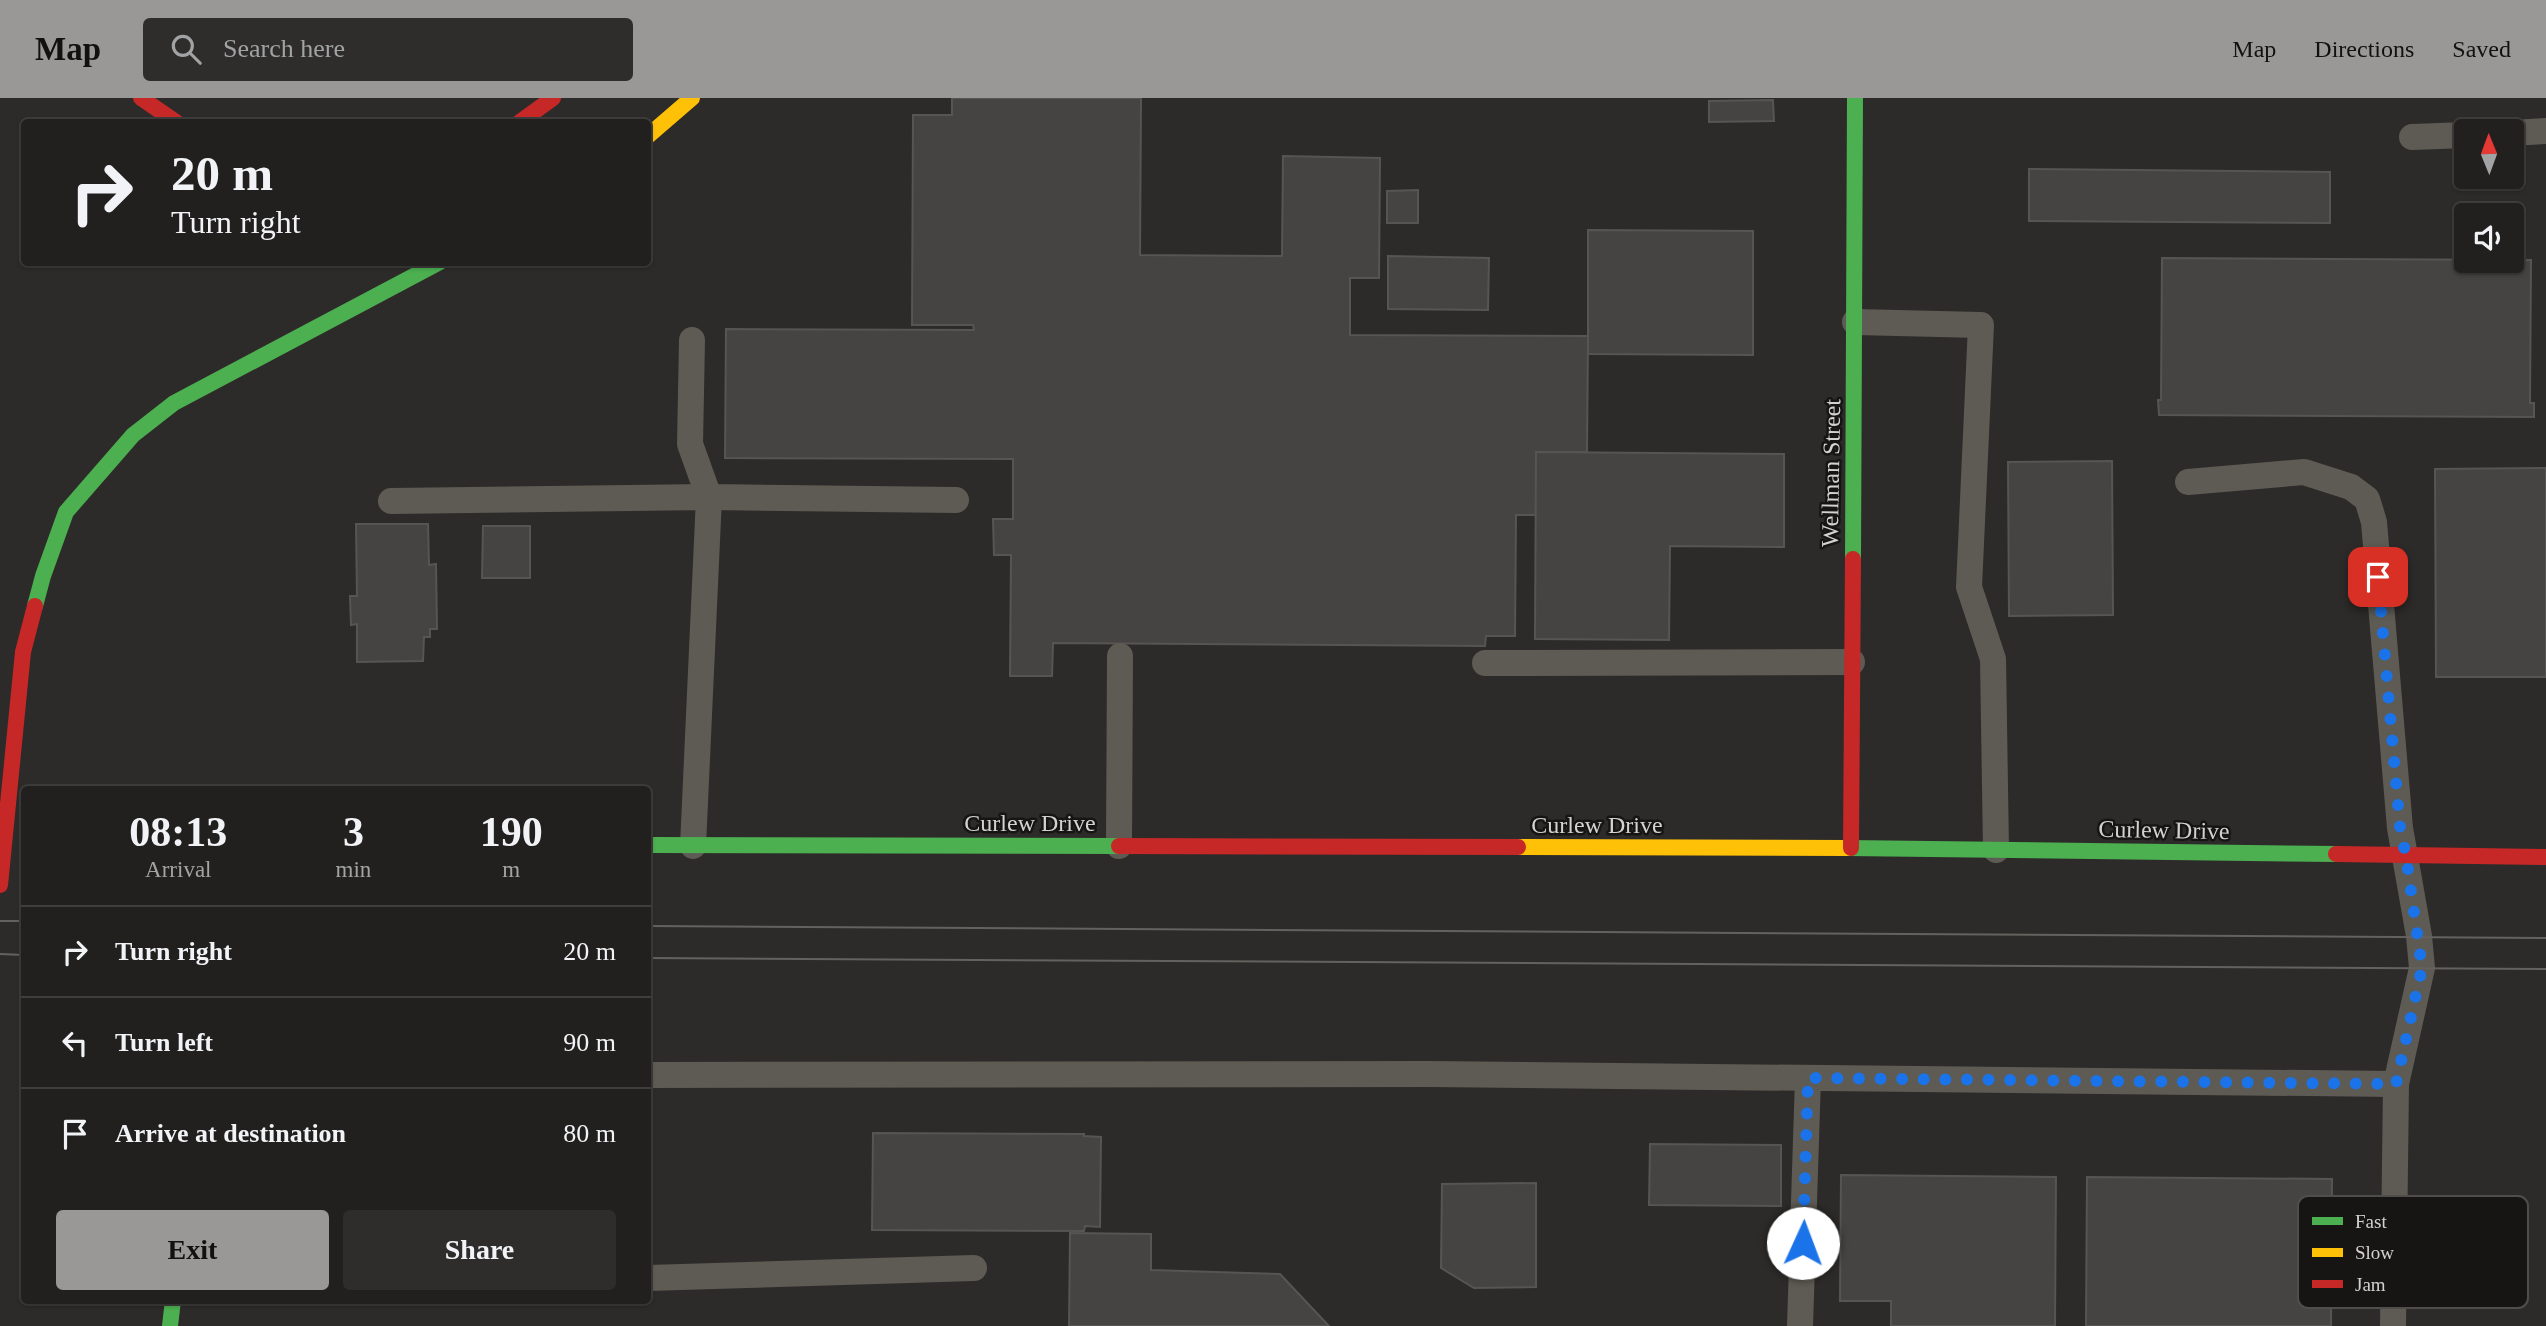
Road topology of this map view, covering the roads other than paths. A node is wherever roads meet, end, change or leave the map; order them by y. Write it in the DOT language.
graph roads {
  1 [pos="141,98"];
  2 [pos="553,98"];
  3 [pos="692,98"];
  4 [pos="1855,98"];
  5 [pos="172,119"];
  6 [pos="524,119"];
  7 [pos="2546,131"];
  8 [pos="2524,132"];
  9 [pos="651,133"];
  10 [pos="2454,136"];
  11 [pos="2412,138"];
  12 [pos="432,266"];
  13 [pos="1855,322"];
  14 [pos="692,340"];
  15 [pos="2188,482"];
  16 [pos="709,497"];
  17 [pos="956,500"];
  18 [pos="391,501"];
  19 [pos="1120,656"];
  20 [pos="1852,662"];
  21 [pos="1485,663"];
  22 [pos="0,839"];
  23 [pos="21,839"];
  24 [pos="651,845"];
  25 [pos="693,846"];
  26 [pos="1119,846"];
  27 [pos="1851,848"];
  28 [pos="1996,850"];
  29 [pos="2406,856"];
  30 [pos="2546,857"];
  31 [pos="0,885"];
  32 [pos="651,1075"];
  33 [pos="1808,1078"];
  34 [pos="2396,1084"];
  35 [pos="2395,1196"];
  36 [pos="974,1268"];
  37 [pos="651,1278"];
  38 [pos="173,1304"];
  39 [pos="2393,1308"];
  40 [pos="170,1326"];
  41 [pos="1800,1326"];
  42 [pos="2393,1326"];
  1 -- 5 [label="main road"];
  2 -- 6 [label="main road"];
  3 -- 9 [label="main road"];
  4 -- 13 [label="main road, Wellman Street"];
  7 -- 8 [label="lane"];
  10 -- 11 [label="lane"];
  12 -- 31 [label="main road"];
  13 -- 20 [label="main road, Wellman Street"];
  13 -- 28 [label="lane"];
  14 -- 16 [label="lane"];
  15 -- 29 [label="lane"];
  16 -- 17 [label="lane"];
  16 -- 18 [label="lane"];
  16 -- 25 [label="lane"];
  19 -- 26 [label="lane"];
  20 -- 21 [label="lane"];
  20 -- 27 [label="main road, Wellman Street"];
  22 -- 23 [label="main road"];
  24 -- 25 [label="main road, Curlew Drive"];
  25 -- 26 [label="main road, Curlew Drive"];
  26 -- 27 [label="main road, Curlew Drive"];
  27 -- 28 [label="main road, Curlew Drive"];
  28 -- 29 [label="main road, Curlew Drive"];
  29 -- 30 [label="main road, Curlew Drive"];
  29 -- 34 [label="lane"];
  32 -- 33 [label="lane"];
  33 -- 34 [label="lane"];
  33 -- 41 [label="lane"];
  34 -- 35 [label="lane"];
  36 -- 37 [label="lane"];
  38 -- 40 [label="main road"];
  39 -- 42 [label="lane"];
}
